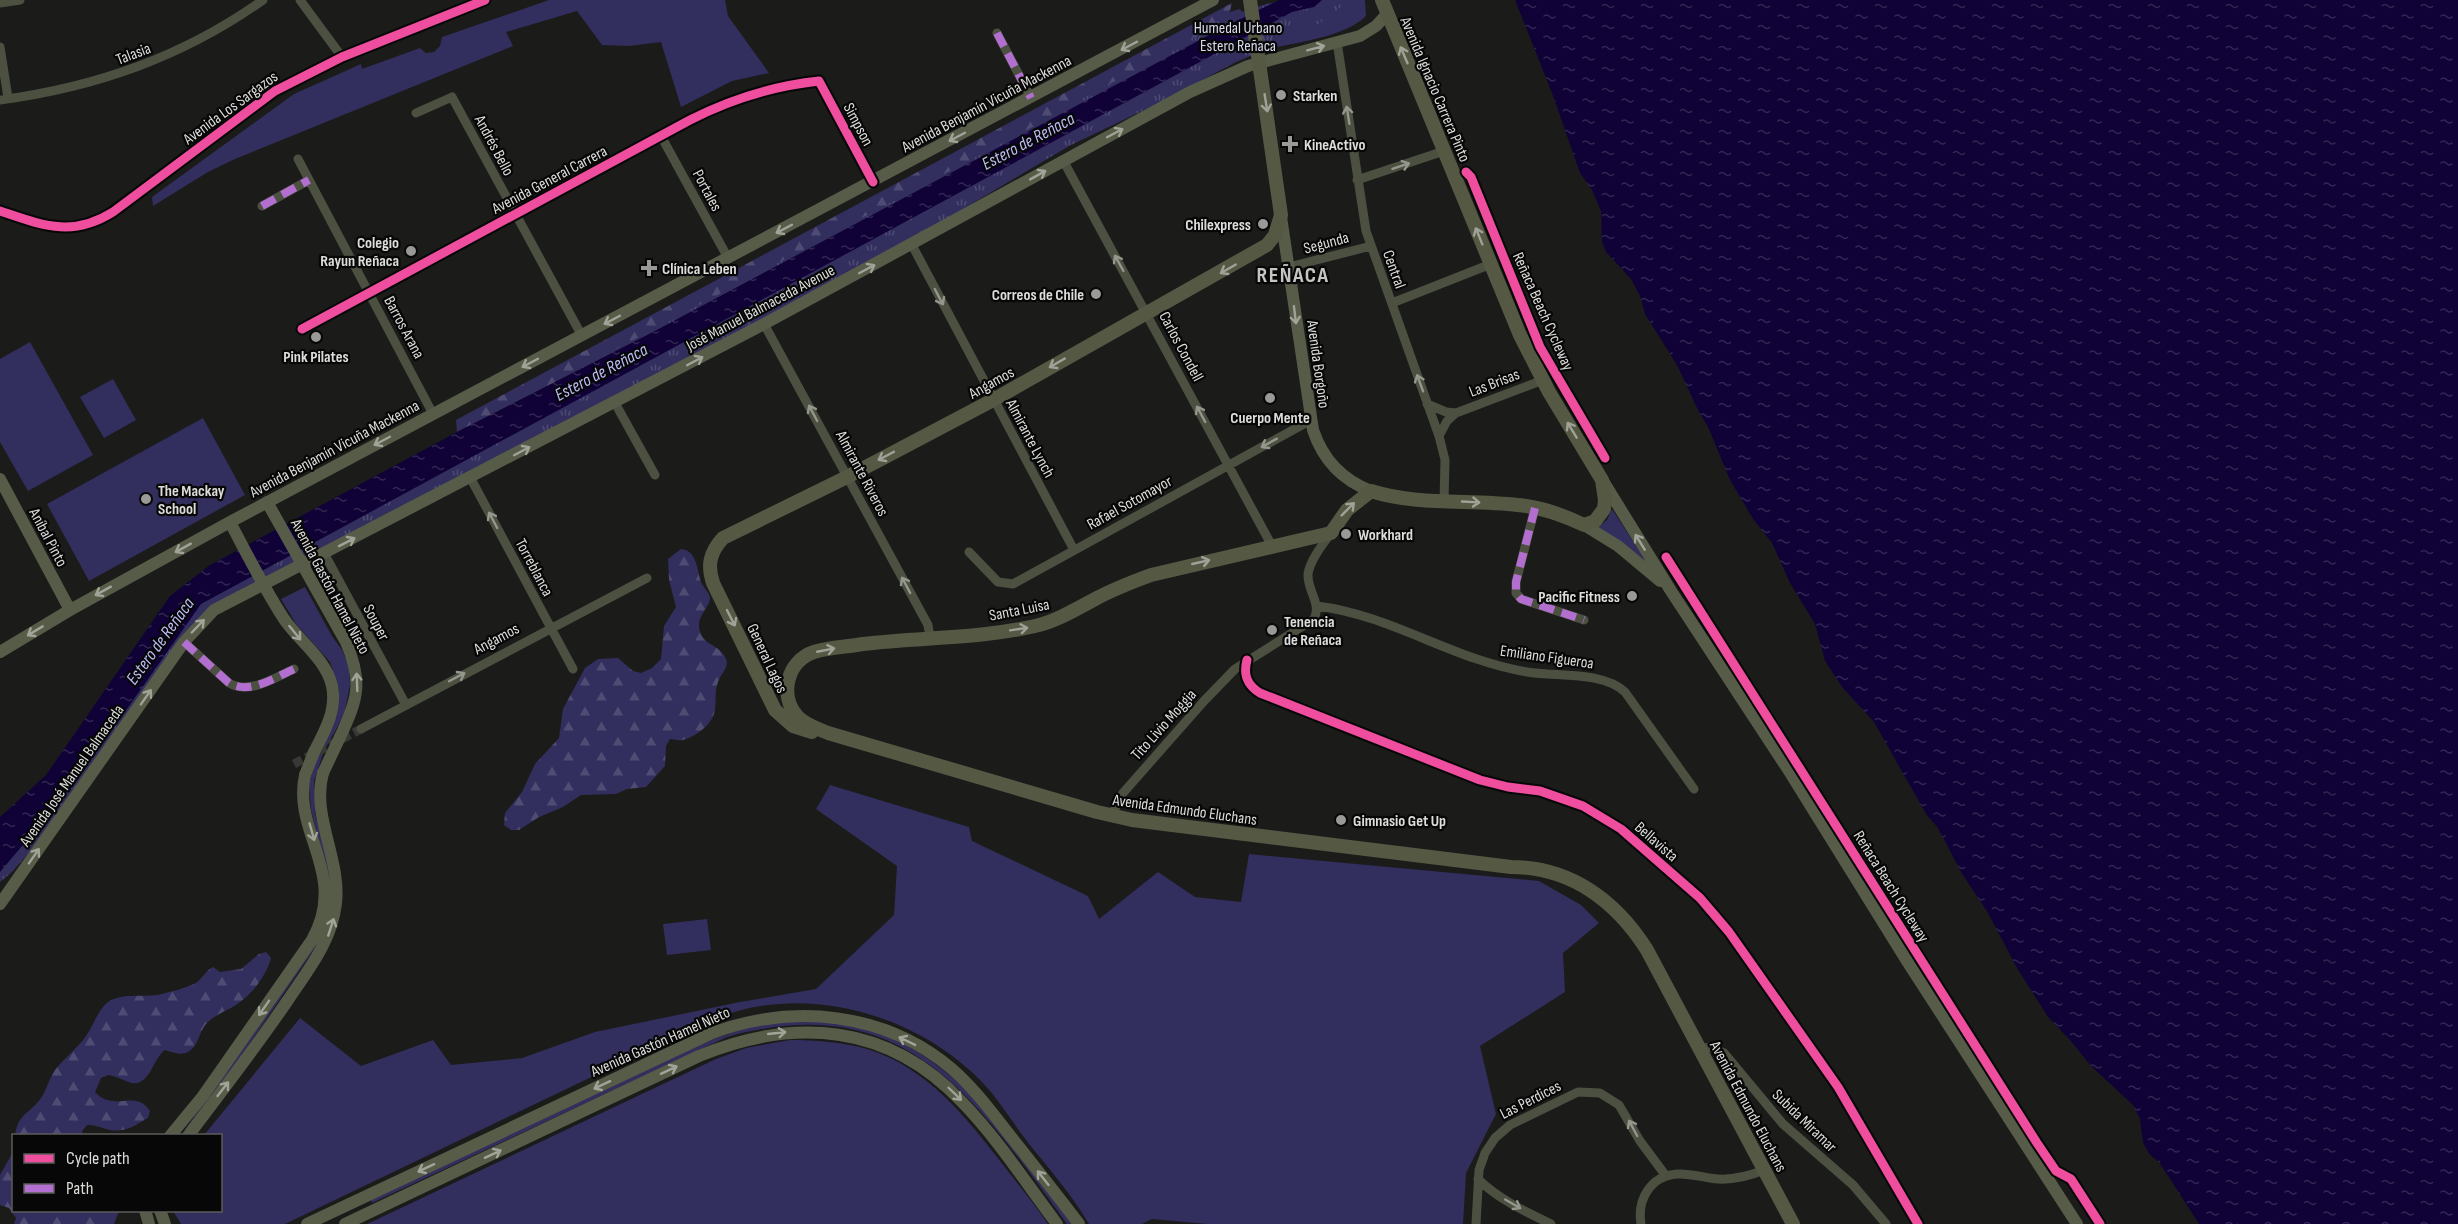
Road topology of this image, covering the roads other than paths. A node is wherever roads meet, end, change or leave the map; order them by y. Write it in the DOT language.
graph roads {
  1 [pos="20,0"];
  2 [pos="262,0"];
  3 [pos="300,0"];
  4 [pos="485,0"];
  5 [pos="1213,0"];
  6 [pos="1250,0"];
  7 [pos="1382,0"];
  8 [pos="0,3"];
  9 [pos="1387,14"];
  10 [pos="998,33"];
  11 [pos="1337,42"];
  12 [pos="0,47"];
  13 [pos="342,57"];
  14 [pos="1260,63"];
  15 [pos="819,81"];
  16 [pos="1031,98"];
  17 [pos="4,99"];
  18 [pos="416,113"];
  19 [pos="662,136"];
  20 [pos="1444,151"];
  21 [pos="298,159"];
  22 [pos="1064,162"];
  23 [pos="309,180"];
  24 [pos="1357,180"];
  25 [pos="873,182"];
  26 [pos="262,206"];
  27 [pos="0,211"];
  28 [pos="515,214"];
  29 [pos="1281,215"];
  30 [pos="912,245"];
  31 [pos="1371,246"];
  32 [pos="728,258"];
  33 [pos="1491,264"];
  34 [pos="1289,267"];
  35 [pos="370,293"];
  36 [pos="1392,303"];
  37 [pos="1147,314"];
  38 [pos="765,324"];
  39 [pos="302,329"];
  40 [pos="582,336"];
  41 [pos="1543,380"];
  42 [pos="993,399"];
  43 [pos="615,403"];
  44 [pos="1427,404"];
  45 [pos="1456,412"];
  46 [pos="433,414"];
  47 [pos="1311,420"];
  48 [pos="1439,436"];
  49 [pos="1228,465"];
  50 [pos="655,475"];
  51 [pos="848,477"];
  52 [pos="471,478"];
  53 [pos="0,479"];
  54 [pos="1602,480"];
  55 [pos="1371,491"];
  56 [pos="1444,501"];
  57 [pos="267,502"];
  58 [pos="1535,507"];
  59 [pos="230,522"];
  60 [pos="1584,525"];
  61 [pos="1331,532"];
  62 [pos="1272,546"];
  63 [pos="1074,550"];
  64 [pos="969,552"];
  65 [pos="324,553"];
  66 [pos="299,561"];
  67 [pos="709,565"];
  68 [pos="647,578"];
  69 [pos="261,580"];
  70 [pos="1671,591"];
  71 [pos="1317,606"];
  72 [pos="70,610"];
  73 [pos="1584,620"];
  74 [pos="550,628"];
  75 [pos="930,638"];
  76 [pos="184,642"];
  77 [pos="0,652"];
  78 [pos="1247,660"];
  79 [pos="294,669"];
  80 [pos="573,669"];
  81 [pos="787,687"];
  82 [pos="771,703"];
  83 [pos="406,705"];
  84 [pos="361,729"];
  85 [pos="828,733"];
  86 [pos="1694,789"];
  87 [pos="1111,816"];
  88 [pos="0,904"];
  89 [pos="1700,1049"];
  90 [pos="172,1134"];
  91 [pos="190,1134"];
  92 [pos="1764,1170"];
  93 [pos="1666,1176"];
  94 [pos="1478,1179"];
  95 [pos="307,1224"];
  96 [pos="345,1224"];
  97 [pos="1057,1224"];
  98 [pos="1079,1224"];
  99 [pos="1476,1224"];
  100 [pos="1551,1224"];
  101 [pos="1640,1224"];
  102 [pos="1793,1224"];
  103 [pos="1886,1224"];
  104 [pos="1918,1224"];
  105 [pos="2077,1224"];
  1 -- 8 [label="street"];
  2 -- 17 [label="street, Talasia"];
  3 -- 13 [label="street"];
  4 -- 13 [label="main road, Avenida Los Sargazos"];
  5 -- 16 [label="main road, Avenida Benjamín Vicuña Mackenna, one-way"];
  6 -- 14 [label="main road, Avenida Borgoño"];
  7 -- 9 [label="main road, Avenida Ignacio Carrera Pinto"];
  9 -- 11 [label="main road"];
  20 -- 9 [label="main road, Avenida Ignacio Carrera Pinto, one-way"];
  10 -- 16 [label="street"];
  14 -- 11 [label="main road, one-way"];
  24 -- 11 [label="street, Central, one-way"];
  12 -- 17 [label="street"];
  13 -- 27 [label="main road, Avenida Los Sargazos"];
  22 -- 14 [label="main road, one-way"];
  14 -- 29 [label="main road, Avenida Borgoño, one-way"];
  15 -- 19 [label="street, Avenida General Carrera"];
  15 -- 25 [label="street, Simpson"];
  16 -- 25 [label="main road, Avenida Benjamín Vicuña Mackenna, one-way"];
  18 -- 28 [label="street, Andrés Bello"];
  19 -- 28 [label="street, Avenida General Carrera"];
  19 -- 32 [label="street, Portales"];
  24 -- 20 [label="street, one-way"];
  33 -- 20 [label="main road, Avenida Ignacio Carrera Pinto, one-way"];
  21 -- 23 [label="street, Barros Arana"];
  30 -- 22 [label="main road, José Manuel Balmaceda Avenue, one-way"];
  37 -- 22 [label="street, Carlos Condell, one-way"];
  23 -- 26 [label="street"];
  23 -- 35 [label="street, Barros Arana"];
  24 -- 31 [label="street, Central"];
  25 -- 32 [label="main road, Avenida Benjamín Vicuña Mackenna, one-way"];
  28 -- 35 [label="street, Avenida General Carrera"];
  28 -- 40 [label="street, Andrés Bello"];
  29 -- 34 [label="main road, Avenida Borgoño"];
  29 -- 37 [label="main road, Angamos, one-way"];
  38 -- 30 [label="main road, José Manuel Balmaceda Avenue, one-way"];
  30 -- 42 [label="street, Almirante Lynch, one-way"];
  31 -- 34 [label="street, Segunda"];
  31 -- 36 [label="street, Central"];
  32 -- 40 [label="main road, Avenida Benjamín Vicuña Mackenna, one-way"];
  33 -- 36 [label="street"];
  33 -- 41 [label="main road, Avenida Ignacio Carrera Pinto"];
  34 -- 47 [label="main road, Avenida Borgoño, one-way"];
  35 -- 39 [label="street, Avenida General Carrera"];
  35 -- 46 [label="street, Barros Arana"];
  44 -- 36 [label="street, Central, one-way"];
  37 -- 42 [label="main road, Angamos, one-way"];
  49 -- 37 [label="street, Carlos Condell, one-way"];
  43 -- 38 [label="main road, José Manuel Balmaceda Avenue, one-way"];
  51 -- 38 [label="street, Almirante Riveros, one-way"];
  40 -- 46 [label="main road, Avenida Benjamín Vicuña Mackenna, one-way"];
  41 -- 45 [label="street, Las Brisas"];
  54 -- 41 [label="main road, Avenida Ignacio Carrera Pinto, one-way"];
  42 -- 51 [label="main road, Angamos, one-way"];
  42 -- 63 [label="street, Almirante Lynch"];
  43 -- 50 [label="street"];
  52 -- 43 [label="main road, José Manuel Balmaceda Avenue, one-way"];
  44 -- 45 [label="street, Las Brisas"];
  44 -- 48 [label="street, Central"];
  45 -- 48 [label="street, Las Brisas"];
  46 -- 57 [label="main road, Avenida Benjamín Vicuña Mackenna, one-way"];
  47 -- 49 [label="street, Rafael Sotomayor, one-way"];
  47 -- 55 [label="main road, Avenida Borgoño"];
  48 -- 56 [label="street, Central"];
  49 -- 62 [label="street, Carlos Condell"];
  49 -- 63 [label="street, Rafael Sotomayor"];
  51 -- 67 [label="main road, Angamos"];
  75 -- 51 [label="street, Almirante Riveros, one-way"];
  65 -- 52 [label="main road, Avenida José Manuel Balmaceda, one-way"];
  74 -- 52 [label="street, Torreblanca, one-way"];
  53 -- 72 [label="main road, Aníbal Pinto"];
  54 -- 60 [label="main road"];
  70 -- 54 [label="main road, Avenida Borgoño, one-way"];
  55 -- 56 [label="main road, Avenida Borgoño"];
  61 -- 55 [label="main road, one-way"];
  56 -- 58 [label="main road, Avenida Borgoño, one-way"];
  57 -- 59 [label="main road, Avenida Benjamín Vicuña Mackenna"];
  57 -- 66 [label="main road, Avenida Gastón Hamel Nieto"];
  58 -- 60 [label="main road, Avenida Borgoño"];
  58 -- 73 [label="street"];
  59 -- 69 [label="main road"];
  59 -- 72 [label="main road, Avenida Benjamín Vicuña Mackenna, one-way"];
  60 -- 70 [label="main road, Avenida Borgoño"];
  61 -- 62 [label="main road, Santa Luisa"];
  61 -- 71 [label="street"];
  75 -- 62 [label="main road, Santa Luisa, one-way"];
  63 -- 64 [label="street, Rafael Sotomayor"];
  65 -- 66 [label="main road, Avenida José Manuel Balmaceda"];
  65 -- 83 [label="street, Souper"];
  66 -- 69 [label="main road, Avenida José Manuel Balmaceda"];
  91 -- 66 [label="main road, Avenida Gastón Hamel Nieto, one-way, bridge"];
  67 -- 82 [label="main road, General Lagos, one-way"];
  68 -- 74 [label="street, Angamos"];
  76 -- 69 [label="main road, Avenida José Manuel Balmaceda, one-way"];
  69 -- 90 [label="main road, one-way, bridge"];
  70 -- 105 [label="main road, Avenida Borgoño"];
  71 -- 78 [label="street"];
  71 -- 86 [label="street, Emiliano Figueroa"];
  72 -- 77 [label="main road, Avenida Benjamín Vicuña Mackenna, one-way"];
  74 -- 80 [label="street, Torreblanca"];
  83 -- 74 [label="street, Angamos, one-way"];
  81 -- 75 [label="main road, Santa Luisa, one-way"];
  76 -- 79 [label="street"];
  88 -- 76 [label="main road, Avenida José Manuel Balmaceda, one-way"];
  78 -- 87 [label="street, Tito Livio Moggia"];
  78 -- 104 [label="street, Bellavista"];
  81 -- 82 [label="main road, Santa Luisa"];
  81 -- 85 [label="main road"];
  82 -- 85 [label="main road, General Lagos"];
  83 -- 84 [label="street, Angamos"];
  85 -- 87 [label="main road, Avenida Edmundo Eluchans"];
  87 -- 89 [label="main road, Avenida Edmundo Eluchans"];
  89 -- 92 [label="main road, Avenida Edmundo Eluchans"];
  89 -- 103 [label="street, Subida Miramar"];
  92 -- 93 [label="street"];
  92 -- 102 [label="main road, Avenida Edmundo Eluchans"];
  93 -- 94 [label="street, Las Perdices, one-way"];
  93 -- 101 [label="street"];
  94 -- 99 [label="street, Las Perdices"];
  94 -- 100 [label="street, one-way"];
  98 -- 95 [label="main road, Avenida Gastón Hamel Nieto, one-way"];
  96 -- 97 [label="main road, Avenida Gastón Hamel Nieto, one-way"];
}
